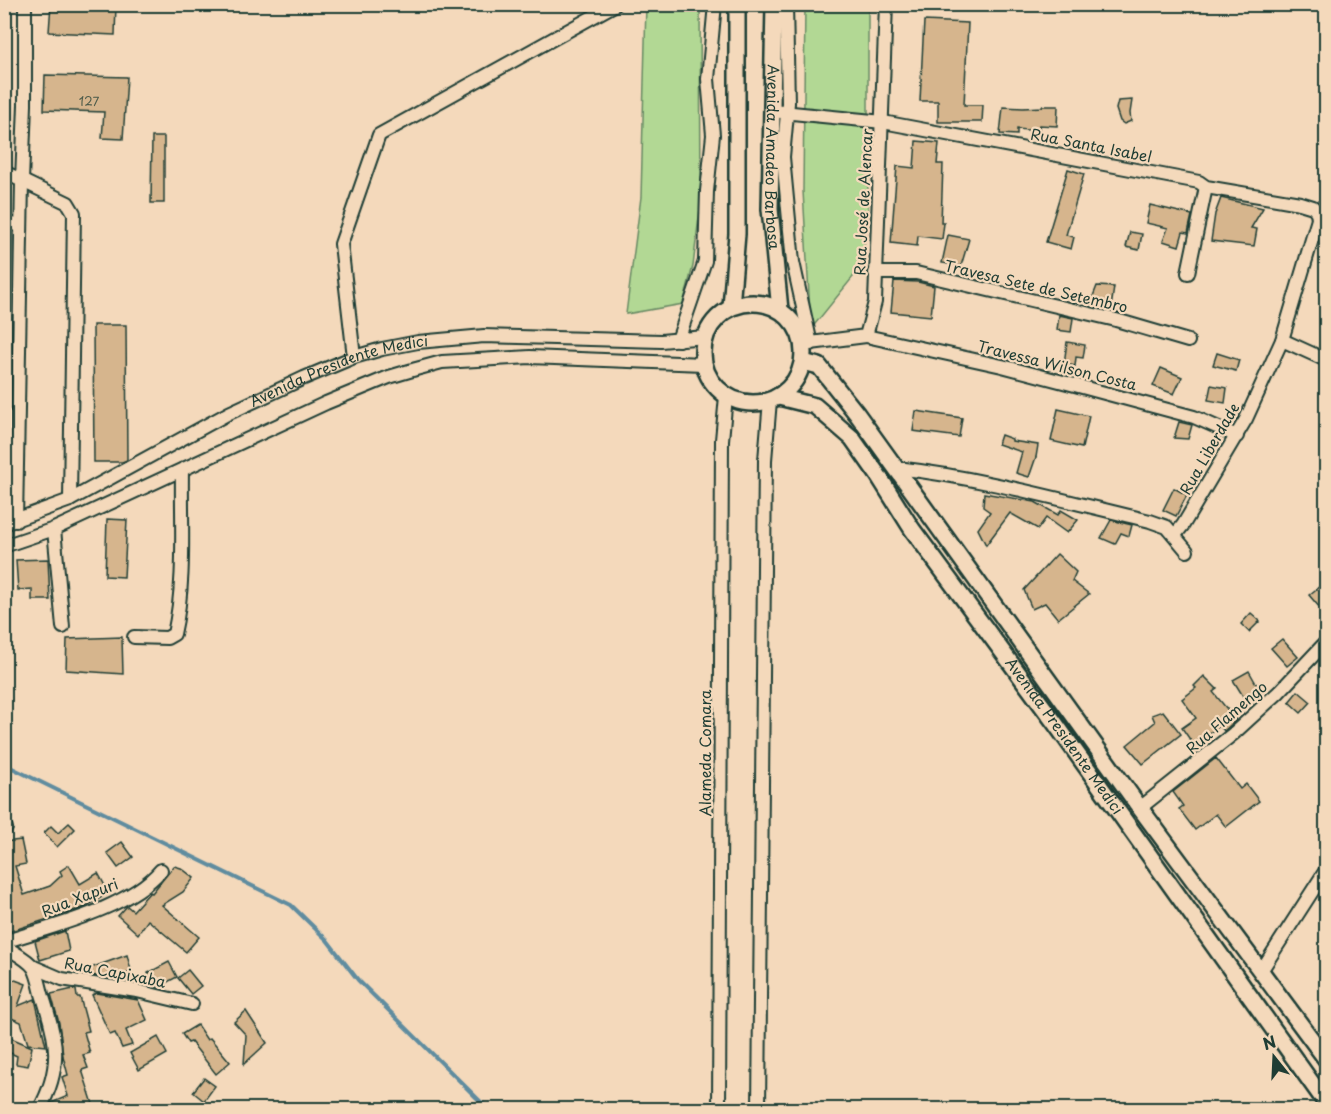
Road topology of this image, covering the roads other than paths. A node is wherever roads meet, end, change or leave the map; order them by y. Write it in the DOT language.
graph roads {
  1 [pos="25,4"];
  2 [pos="616,4"];
  3 [pos="715,4"];
  4 [pos="736,4"];
  5 [pos="774,4"];
  6 [pos="786,4"];
  7 [pos="886,4"];
  8 [pos="780,112"];
  9 [pos="883,122"];
  10 [pos="4,172"];
  11 [pos="22,181"];
  12 [pos="1206,187"];
  13 [pos="4,222"];
  14 [pos="21,226"];
  15 [pos="875,273"];
  16 [pos="1188,273"];
  17 [pos="731,307"];
  18 [pos="780,310"];
  19 [pos="866,336"];
  20 [pos="705,337"];
  21 [pos="678,340"];
  22 [pos="1282,340"];
  23 [pos="1188,341"];
  24 [pos="807,344"];
  25 [pos="354,357"];
  26 [pos="1326,360"];
  27 [pos="803,362"];
  28 [pos="703,364"];
  29 [pos="726,396"];
  30 [pos="4,398"];
  31 [pos="18,398"];
  32 [pos="774,399"];
  33 [pos="1237,436"];
  34 [pos="897,468"];
  35 [pos="182,470"];
  36 [pos="70,500"];
  37 [pos="10,522"];
  38 [pos="54,529"];
  39 [pos="1174,535"];
  40 [pos="4,546"];
  41 [pos="1187,551"];
  42 [pos="63,627"];
  43 [pos="134,637"];
  44 [pos="1326,642"];
  45 [pos="1140,808"];
  46 [pos="160,870"];
  47 [pos="1326,870"];
  48 [pos="4,944"];
  49 [pos="34,967"];
  50 [pos="1261,971"];
  51 [pos="192,1004"];
  52 [pos="1326,1059"];
  53 [pos="1326,1103"];
  54 [pos="39,1110"];
  55 [pos="719,1110"];
  56 [pos="759,1110"];
  1 -- 11 [label="street"];
  2 -- 25 [label="street"];
  3 -- 21 [label="street"];
  4 -- 17 [label="main road"];
  5 -- 8 [label="main road, Avenida Amadeo Barbosa"];
  6 -- 8 [label="street"];
  7 -- 9 [label="street, Rua José de Alencar"];
  8 -- 9 [label="street, Rua Santa Isabel"];
  8 -- 18 [label="main road, Avenida Amadeo Barbosa"];
  8 -- 24 [label="street"];
  9 -- 12 [label="street, Rua Santa Isabel"];
  9 -- 15 [label="street, Rua José de Alencar"];
  10 -- 11 [label="street"];
  11 -- 14 [label="street"];
  11 -- 36 [label="street"];
  12 -- 16 [label="street"];
  12 -- 22 [label="street, Rua Liberdade"];
  13 -- 14 [label="street"];
  14 -- 31 [label="street"];
  15 -- 19 [label="street, Rua José de Alencar"];
  15 -- 23 [label="street, Travesa Sete de Setembro"];
  17 -- 18 [label="main road"];
  17 -- 20 [label="main road"];
  18 -- 24 [label="main road"];
  19 -- 24 [label="street"];
  19 -- 33 [label="street, Travessa Wilson Costa"];
  20 -- 21 [label="street, Avenida Presidente Medici"];
  20 -- 28 [label="main road"];
  21 -- 25 [label="street, Avenida Presidente Medici"];
  22 -- 26 [label="street"];
  22 -- 33 [label="street, Rua Liberdade"];
  24 -- 27 [label="main road"];
  25 -- 36 [label="street, Avenida Presidente Medici"];
  27 -- 32 [label="main road"];
  27 -- 34 [label="main road, Avenida Presidente Medici"];
  28 -- 29 [label="main road"];
  28 -- 35 [label="street, Avenida Presidente Medici"];
  29 -- 32 [label="main road"];
  29 -- 55 [label="street, Alameda Comara"];
  30 -- 31 [label="street"];
  31 -- 37 [label="street"];
  32 -- 53 [label="main road, Avenida Presidente Medici"];
  32 -- 56 [label="street"];
  33 -- 39 [label="street, Rua Liberdade"];
  34 -- 39 [label="street"];
  34 -- 45 [label="main road, Avenida Presidente Medici"];
  35 -- 38 [label="street, Avenida Presidente Medici"];
  35 -- 43 [label="street"];
  36 -- 37 [label="street, Avenida Presidente Medici"];
  38 -- 40 [label="street, Avenida Presidente Medici"];
  38 -- 42 [label="street"];
  39 -- 41 [label="street"];
  44 -- 45 [label="street, Rua Flamengo"];
  45 -- 50 [label="main road, Avenida Presidente Medici"];
  46 -- 48 [label="street, Rua Xapuri"];
  47 -- 50 [label="street"];
  48 -- 49 [label="street, Rua Capixaba"];
  49 -- 51 [label="street, Rua Capixaba"];
  49 -- 54 [label="street"];
  50 -- 52 [label="main road, Avenida Presidente Medici"];
}
